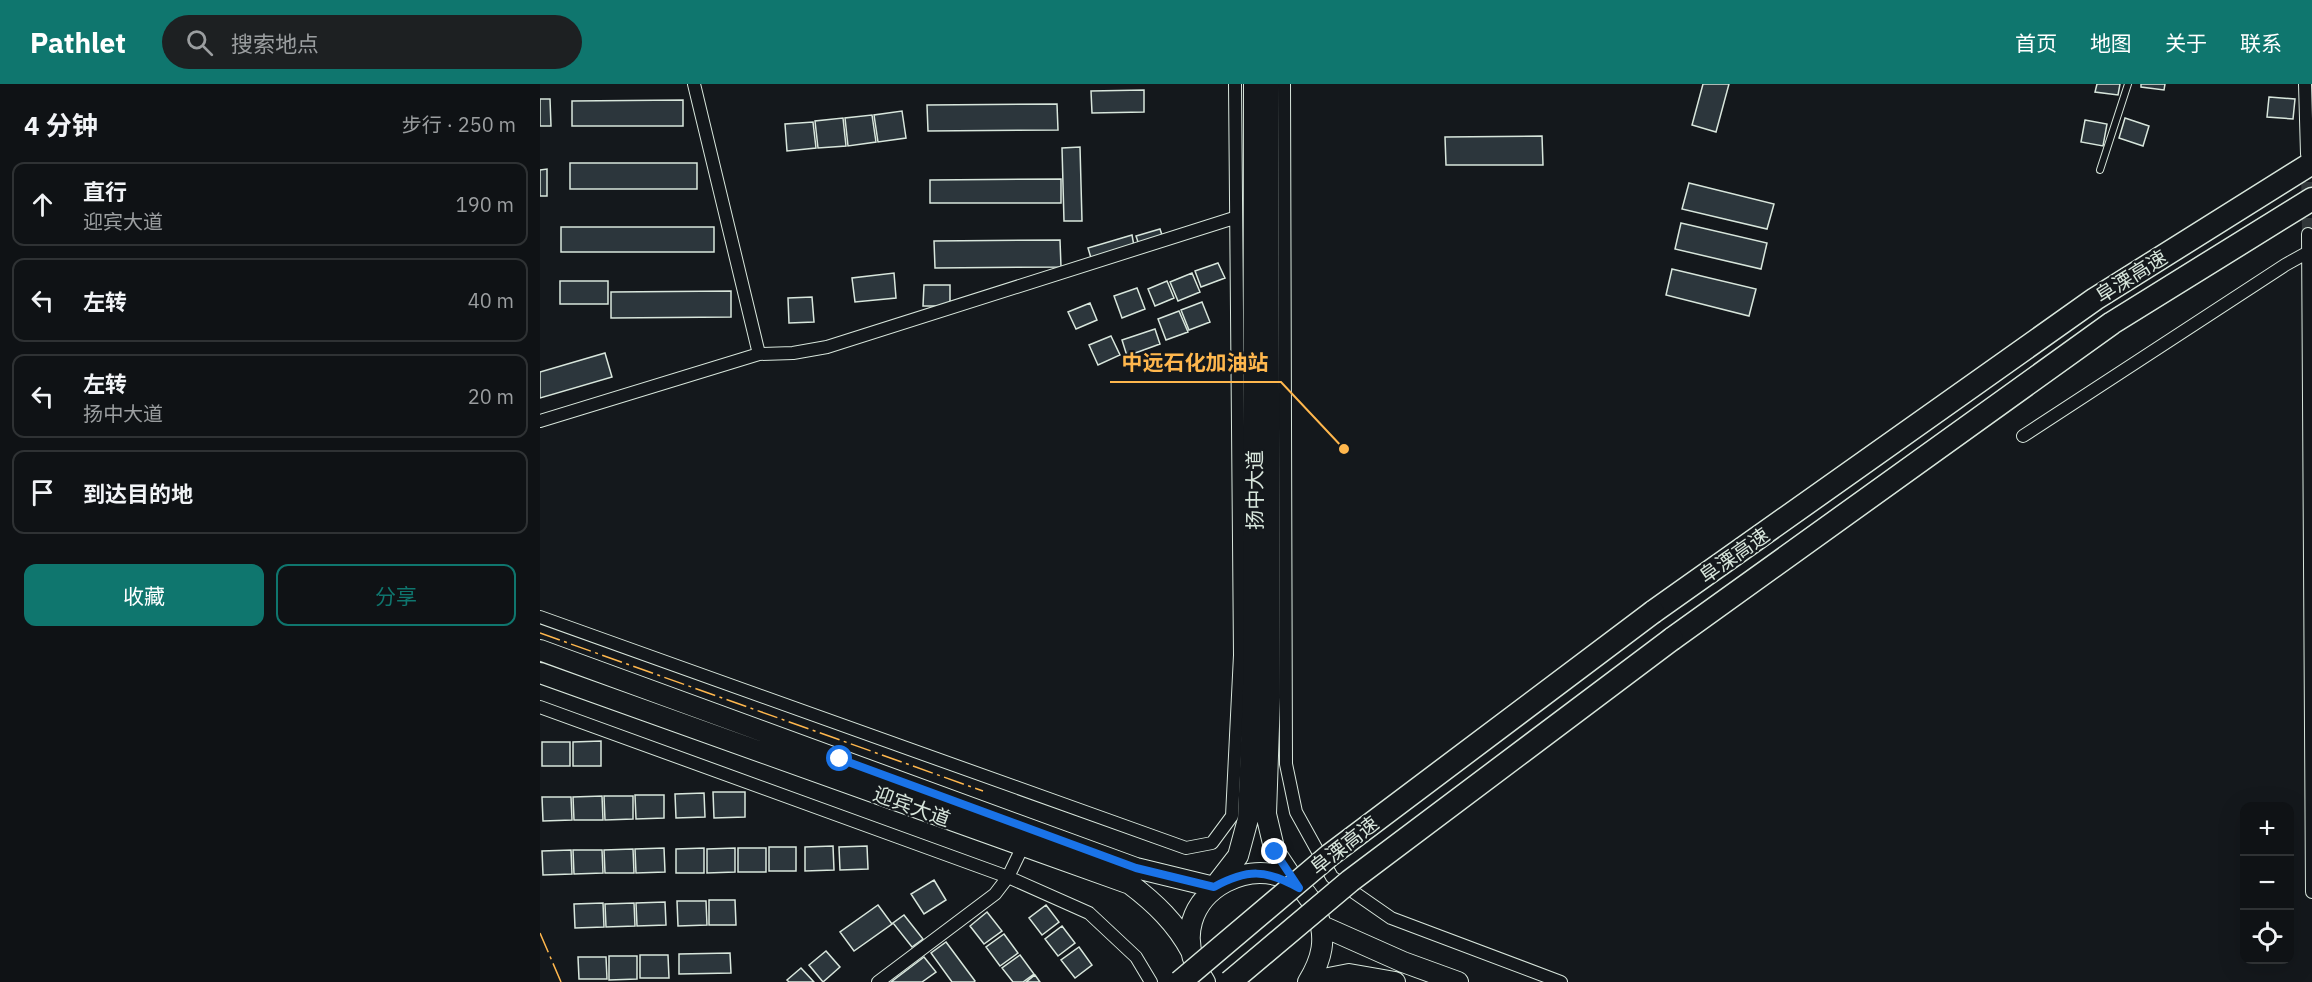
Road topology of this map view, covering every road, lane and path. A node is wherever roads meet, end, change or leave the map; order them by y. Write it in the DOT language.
graph roads {
  1 [pos="694,84"];
  2 [pos="1235,84"];
  3 [pos="1254,84"];
  4 [pos="1268,84"];
  5 [pos="1284,84"];
  6 [pos="2128,84"];
  7 [pos="2307,90"];
  8 [pos="2309,159"];
  9 [pos="2100,170"];
  10 [pos="2312,199"];
  11 [pos="1234,218"];
  12 [pos="2308,234"];
  13 [pos="2310,251"];
  14 [pos="759,354"];
  15 [pos="540,421"];
  16 [pos="2023,436"];
  17 [pos="540,617"];
  18 [pos="540,650"];
  19 [pos="540,673"];
  20 [pos="540,707"];
  21 [pos="1023,846"];
  22 [pos="1008,877"];
  23 [pos="1214,887"];
  24 [pos="1299,888"];
  25 [pos="2312,892"];
  26 [pos="1322,926"];
  27 [pos="1191,951"];
  28 [pos="878,982"];
  29 [pos="1151,982"];
  30 [pos="1180,982"];
  31 [pos="1205,982"];
  32 [pos="1230,982"];
  33 [pos="1308,982"];
  34 [pos="1395,982"];
  35 [pos="1458,982"];
  36 [pos="1561,982"];
  1 -- 14 [label="street"];
  2 -- 11 [label="street"];
  3 -- 23 [label="main road, 扬中大道"];
  4 -- 24 [label="main road, 扬中大道"];
  5 -- 36 [label="street"];
  6 -- 9 [label="lane"];
  7 -- 8 [label="street"];
  8 -- 30 [label="highway, 阜溧高速, bridge"];
  10 -- 32 [label="highway, 阜溧高速, bridge"];
  11 -- 14 [label="street"];
  11 -- 17 [label="street"];
  12 -- 13 [label="street"];
  13 -- 16 [label="street"];
  13 -- 25 [label="street"];
  14 -- 15 [label="street"];
  18 -- 23 [label="main road, 迎宾大道"];
  19 -- 21 [label="main road, 迎宾大道"];
  20 -- 22 [label="street"];
  21 -- 22 [label="street"];
  21 -- 27 [label="main road, 迎宾大道"];
  22 -- 28 [label="street"];
  22 -- 29 [label="street"];
  23 -- 24 [label="main road"];
  23 -- 27 [label="main road, 扬中大道"];
  24 -- 26 [label="main road, 扬中大道"];
  26 -- 33 [label="main road"];
  26 -- 35 [label="main road"];
  27 -- 31 [label="main road"];
  33 -- 34 [label="main road"];
}
